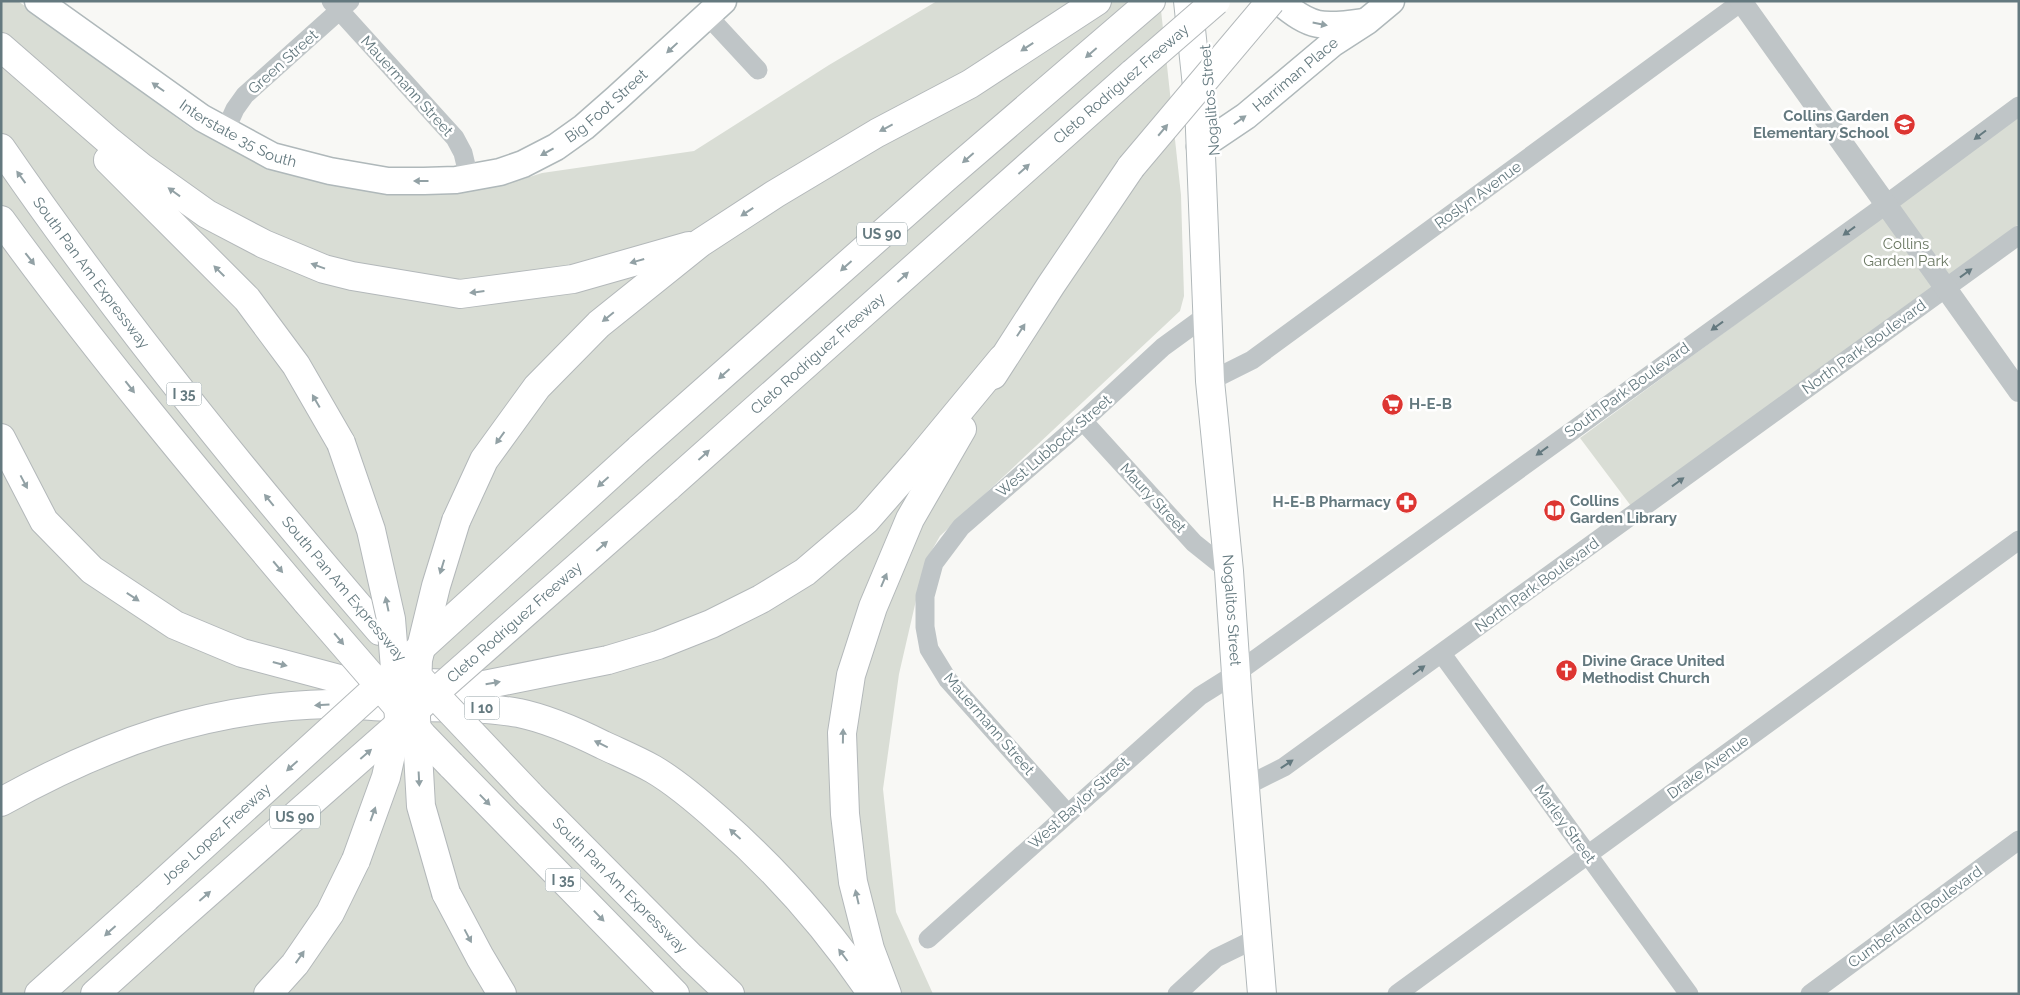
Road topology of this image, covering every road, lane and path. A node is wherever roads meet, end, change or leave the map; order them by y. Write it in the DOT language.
graph roads {
  1 [pos="38,1"];
  2 [pos="1097,1"];
  3 [pos="1151,1"];
  4 [pos="1188,1"];
  5 [pos="1200,1"];
  6 [pos="1216,1"];
  7 [pos="1271,1"];
  8 [pos="1279,1"];
  9 [pos="1391,1"];
  10 [pos="1741,2"];
  11 [pos="340,4"];
  12 [pos="715,8"];
  13 [pos="1367,21"];
  14 [pos="1,47"];
  15 [pos="1,51"];
  16 [pos="758,70"];
  17 [pos="2019,106"];
  18 [pos="225,131"];
  19 [pos="1207,142"];
  20 [pos="1,148"];
  21 [pos="469,178"];
  22 [pos="1886,204"];
  23 [pos="1,220"];
  24 [pos="2019,234"];
  25 [pos="700,243"];
  26 [pos="1945,288"];
  27 [pos="1207,315"];
  28 [pos="1002,359"];
  29 [pos="1210,381"];
  30 [pos="2019,391"];
  31 [pos="1082,421"];
  32 [pos="1,438"];
  33 [pos="2019,540"];
  34 [pos="1229,571"];
  35 [pos="926,596"];
  36 [pos="1442,654"];
  37 [pos="1235,674"];
  38 [pos="1244,787"];
  39 [pos="1,802"];
  40 [pos="1068,814"];
  41 [pos="2019,840"];
  42 [pos="1588,854"];
  43 [pos="1257,938"];
  44 [pos="928,939"];
  45 [pos="39,994"];
  46 [pos="95,994"];
  47 [pos="268,994"];
  48 [pos="502,994"];
  49 [pos="675,994"];
  50 [pos="730,994"];
  51 [pos="872,994"];
  52 [pos="887,994"];
  53 [pos="1177,994"];
  54 [pos="1262,994"];
  55 [pos="1396,994"];
  56 [pos="1689,994"];
  57 [pos="1810,994"];
  18 -- 1 [label="main road, Interstate 35 South, one-way"];
  2 -- 25 [label="main road, one-way"];
  3 -- 45 [label="main road, Jose Lopez Freeway / US 90, one-way, bridge"];
  4 -- 19 [label="main road, Nogalitos Street"];
  5 -- 19 [label="main road, Nogalitos Street"];
  46 -- 6 [label="main road, Cleto Rodriguez Freeway / US 90, one-way, bridge"];
  28 -- 7 [label="main road, one-way, bridge"];
  8 -- 13 [label="main road, one-way"];
  9 -- 13 [label="main road, Harriman Place"];
  10 -- 22 [label="street"];
  10 -- 29 [label="street, Roslyn Avenue"];
  11 -- 18 [label="street, Green Street"];
  11 -- 21 [label="street, Mauermann Street"];
  12 -- 16 [label="street"];
  12 -- 21 [label="main road, Big Foot Street, one-way"];
  19 -- 13 [label="main road, Harriman Place, one-way"];
  25 -- 14 [label="main road, one-way"];
  47 -- 15 [label="main road, one-way, bridge"];
  17 -- 22 [label="street, South Park Boulevard, one-way"];
  21 -- 18 [label="main road, Interstate 35 South, one-way"];
  19 -- 27 [label="main road, Nogalitos Street"];
  50 -- 20 [label="main road, South Pan Am Expressway / I 35, one-way, bridge"];
  22 -- 26 [label="street"];
  22 -- 37 [label="street, South Park Boulevard, one-way"];
  23 -- 49 [label="main road, I 35, one-way, bridge"];
  26 -- 24 [label="street, North Park Boulevard, one-way"];
  25 -- 48 [label="main road, one-way, bridge"];
  26 -- 30 [label="street"];
  36 -- 26 [label="street, North Park Boulevard, one-way"];
  27 -- 29 [label="main road, Nogalitos Street"];
  27 -- 31 [label="street, West Lubbock Street"];
  32 -- 28 [label="main road, one-way"];
  52 -- 28 [label="main road, one-way"];
  29 -- 34 [label="main road, Nogalitos Street"];
  31 -- 34 [label="street, Maury Street"];
  31 -- 35 [label="street, West Lubbock Street"];
  33 -- 42 [label="street, Drake Avenue"];
  34 -- 37 [label="main road, Nogalitos Street"];
  35 -- 40 [label="street, Mauermann Street"];
  38 -- 36 [label="street, North Park Boulevard, one-way"];
  36 -- 42 [label="street, Marley Street"];
  37 -- 38 [label="main road, Nogalitos Street"];
  37 -- 40 [label="street, West Baylor Street"];
  38 -- 43 [label="main road, Nogalitos Street"];
  51 -- 39 [label="main road, I 10, one-way"];
  40 -- 44 [label="street, West Baylor Street"];
  41 -- 57 [label="street, Cumberland Boulevard"];
  42 -- 55 [label="street, Drake Avenue"];
  42 -- 56 [label="street, Marley Street"];
  43 -- 53 [label="street"];
  43 -- 54 [label="main road, Nogalitos Street"];
}
